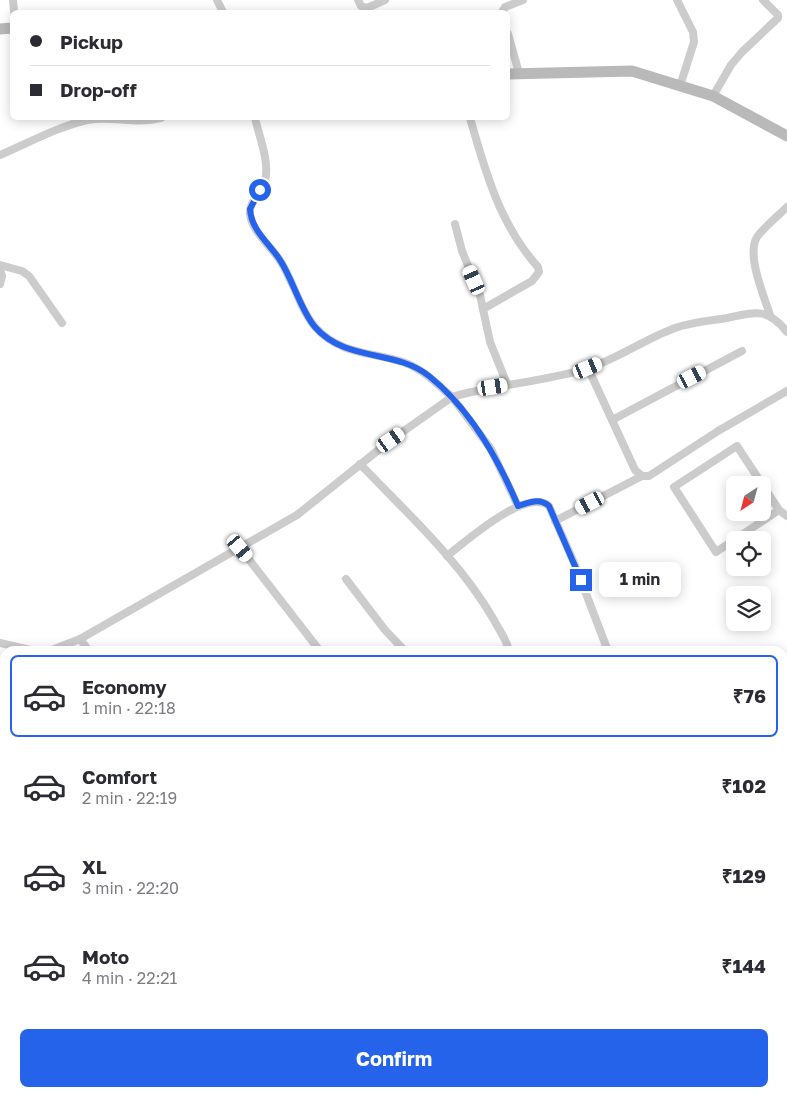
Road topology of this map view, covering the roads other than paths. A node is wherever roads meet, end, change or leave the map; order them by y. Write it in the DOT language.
graph roads {
  1 [pos="358,0"];
  2 [pos="385,0"];
  3 [pos="523,0"];
  4 [pos="677,0"];
  5 [pos="763,0"];
  6 [pos="503,10"];
  7 [pos="510,50"];
  8 [pos="513,74"];
  9 [pos="680,86"];
  10 [pos="713,96"];
  11 [pos="89,120"];
  12 [pos="89,120"];
  13 [pos="148,120"];
  14 [pos="255,120"];
  15 [pos="471,120"];
  16 [pos="787,136"];
  17 [pos="0,155"];
  18 [pos="787,207"];
  19 [pos="455,224"];
  20 [pos="0,265"];
  21 [pos="0,270"];
  22 [pos="0,284"];
  23 [pos="483,309"];
  24 [pos="770,315"];
  25 [pos="787,318"];
  26 [pos="779,322"];
  27 [pos="62,323"];
  28 [pos="787,332"];
  29 [pos="742,351"];
  30 [pos="588,368"];
  31 [pos="507,384"];
  32 [pos="787,391"];
  33 [pos="452,397"];
  34 [pos="614,420"];
  35 [pos="360,464"];
  36 [pos="642,476"];
  37 [pos="518,506"];
  38 [pos="779,510"];
  39 [pos="787,516"];
  40 [pos="555,521"];
  41 [pos="240,548"];
  42 [pos="447,556"];
  43 [pos="346,579"];
  44 [pos="80,639"];
  45 [pos="0,643"];
  46 [pos="13,646"];
  47 [pos="61,646"];
  48 [pos="85,646"];
  49 [pos="316,646"];
  50 [pos="400,646"];
  51 [pos="506,646"];
  52 [pos="606,646"];
  1 -- 2 [label="street"];
  3 -- 6 [label="street"];
  4 -- 9 [label="street"];
  5 -- 10 [label="street"];
  7 -- 8 [label="street"];
  8 -- 9 [label="main road"];
  9 -- 10 [label="main road"];
  10 -- 16 [label="main road"];
  11 -- 17 [label="street"];
  12 -- 13 [label="street"];
  14 -- 33 [label="street"];
  15 -- 23 [label="street"];
  18 -- 24 [label="street"];
  19 -- 23 [label="street"];
  20 -- 27 [label="street"];
  21 -- 22 [label="street"];
  23 -- 31 [label="street"];
  24 -- 26 [label="street"];
  24 -- 30 [label="street"];
  25 -- 26 [label="street"];
  26 -- 28 [label="street"];
  29 -- 34 [label="street"];
  30 -- 31 [label="street"];
  30 -- 34 [label="street"];
  31 -- 33 [label="street"];
  32 -- 36 [label="street"];
  33 -- 35 [label="street"];
  33 -- 37 [label="street"];
  34 -- 36 [label="street"];
  35 -- 41 [label="street"];
  35 -- 42 [label="street"];
  36 -- 40 [label="street"];
  37 -- 40 [label="street"];
  37 -- 42 [label="street"];
  38 -- 38 [label="street"];
  38 -- 39 [label="street"];
  40 -- 52 [label="street"];
  41 -- 44 [label="street"];
  41 -- 49 [label="street"];
  42 -- 51 [label="street"];
  43 -- 50 [label="street"];
  44 -- 47 [label="street"];
  44 -- 48 [label="street"];
  45 -- 46 [label="street"];
}
